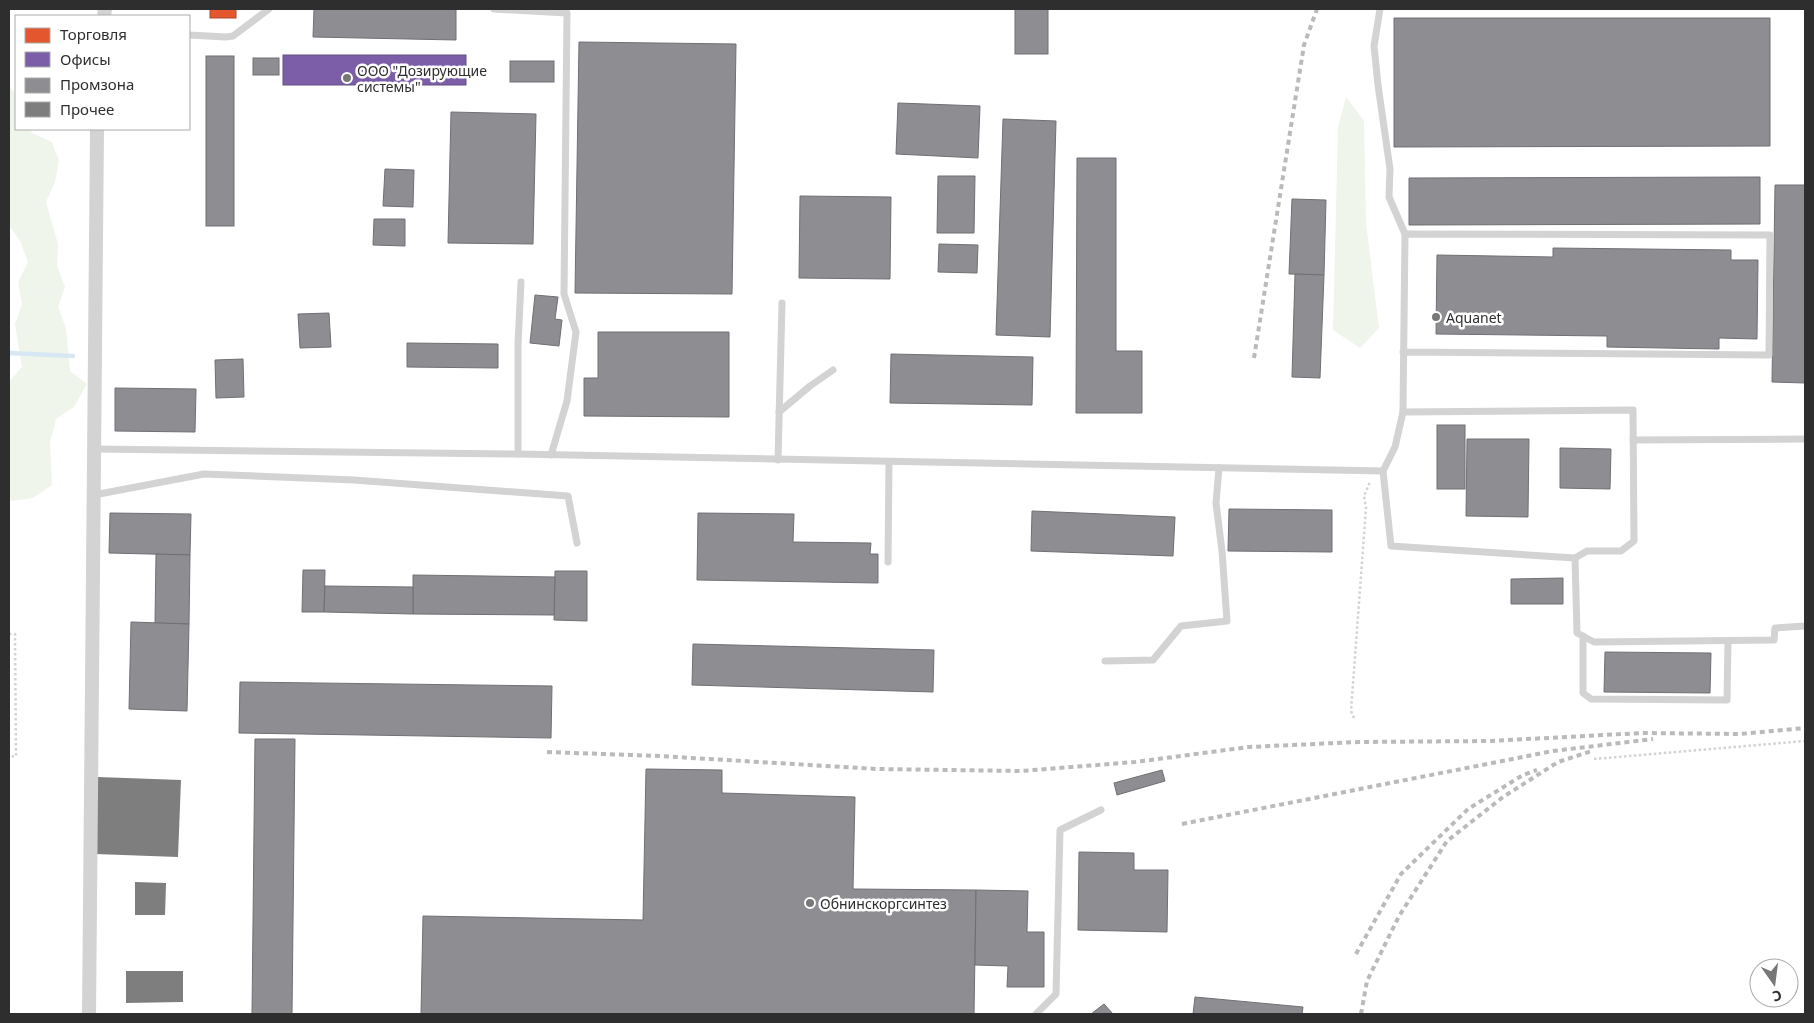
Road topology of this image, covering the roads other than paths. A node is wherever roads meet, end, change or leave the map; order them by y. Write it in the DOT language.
graph roads {
  1 [pos="269,9"];
  2 [pos="494,9"];
  3 [pos="1380,9"];
  4 [pos="190,35"];
  5 [pos="97,130"];
  6 [pos="1405,234"];
  7 [pos="521,282"];
  8 [pos="782,303"];
  9 [pos="1403,352"];
  10 [pos="833,370"];
  11 [pos="780,412"];
  12 [pos="1403,412"];
  13 [pos="1805,439"];
  14 [pos="1633,440"];
  15 [pos="95,449"];
  16 [pos="518,454"];
  17 [pos="551,455"];
  18 [pos="778,460"];
  19 [pos="888,462"];
  20 [pos="1219,468"];
  21 [pos="1379,471"];
  22 [pos="94,495"];
  23 [pos="577,544"];
  24 [pos="1575,558"];
  25 [pos="888,562"];
  26 [pos="1805,626"];
  27 [pos="1583,636"];
  28 [pos="1728,641"];
  29 [pos="1105,661"];
  30 [pos="1101,810"];
  31 [pos="89,1014"];
  32 [pos="1036,1014"];
  1 -- 4 [label="lane"];
  2 -- 17 [label="lane"];
  3 -- 6 [label="lane"];
  5 -- 15 [label="street"];
  6 -- 9 [label="lane"];
  6 -- 9 [label="lane"];
  7 -- 16 [label="lane"];
  8 -- 11 [label="lane"];
  9 -- 12 [label="lane"];
  10 -- 11 [label="lane"];
  11 -- 18 [label="lane"];
  12 -- 14 [label="lane"];
  12 -- 21 [label="lane"];
  13 -- 14 [label="lane"];
  14 -- 24 [label="lane"];
  15 -- 16 [label="lane"];
  15 -- 22 [label="street"];
  16 -- 17 [label="lane"];
  17 -- 18 [label="lane"];
  18 -- 19 [label="lane"];
  19 -- 20 [label="lane"];
  19 -- 25 [label="lane"];
  20 -- 21 [label="lane"];
  20 -- 29 [label="lane"];
  21 -- 24 [label="lane"];
  22 -- 23 [label="lane"];
  22 -- 31 [label="street"];
  24 -- 27 [label="lane"];
  26 -- 28 [label="lane"];
  27 -- 28 [label="lane"];
  27 -- 28 [label="lane"];
  30 -- 32 [label="lane"];
}
